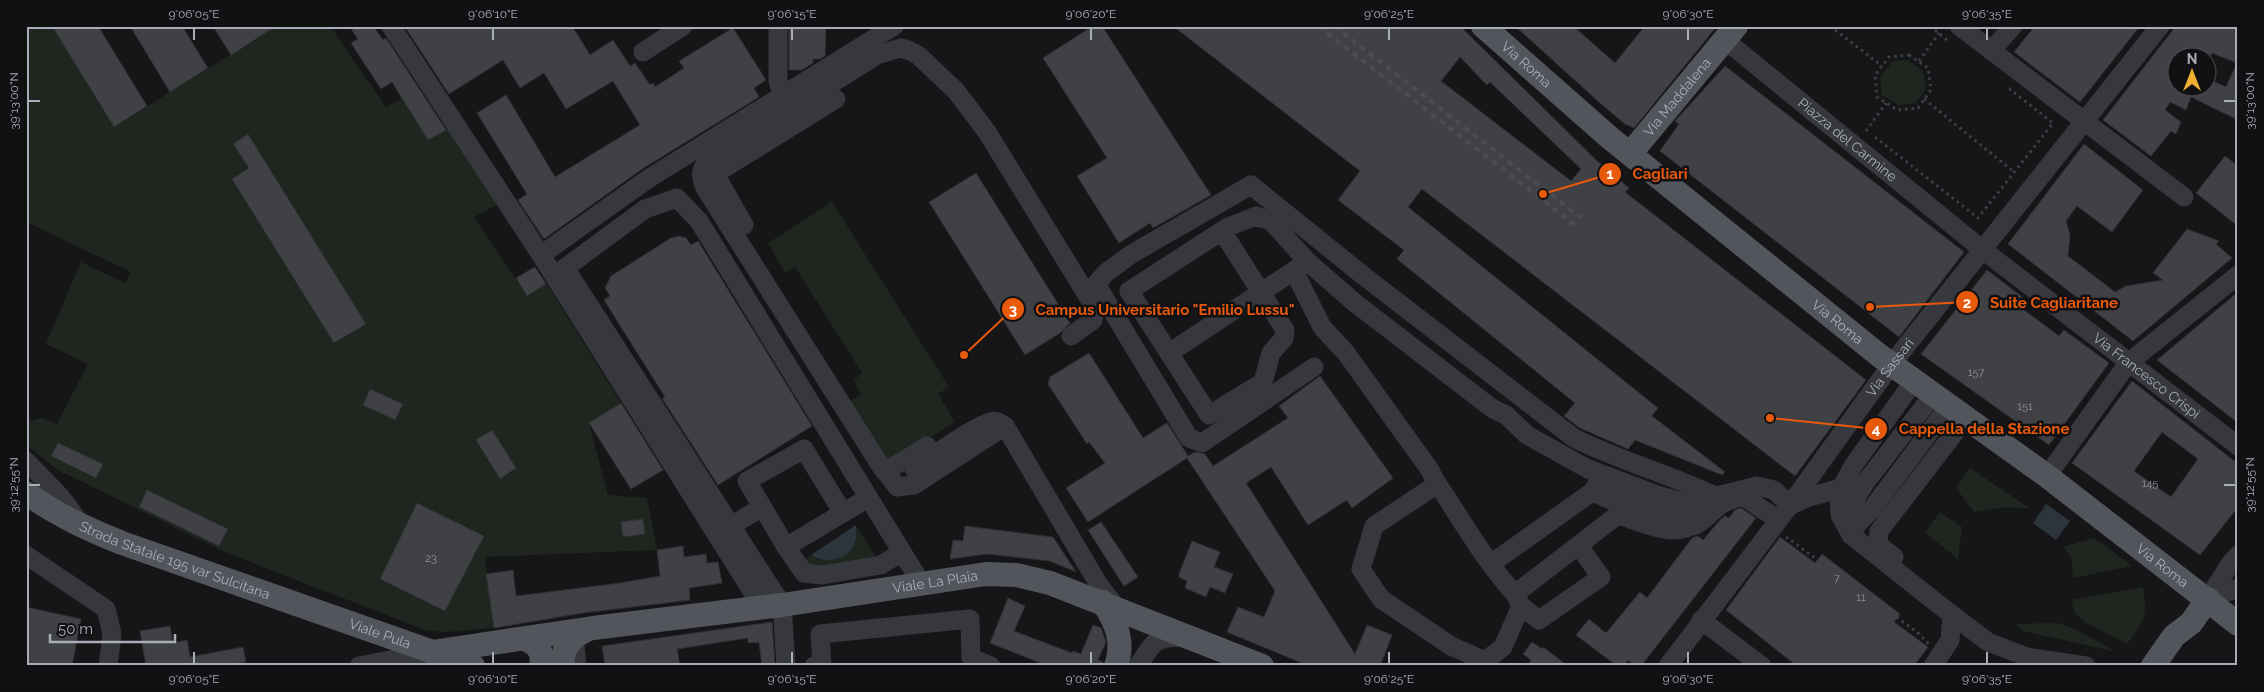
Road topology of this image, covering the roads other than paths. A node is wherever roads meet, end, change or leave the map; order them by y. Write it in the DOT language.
graph roads {
  1 [pos="391,26"];
  2 [pos="683,26"];
  3 [pos="767,26"];
  4 [pos="892,26"];
  5 [pos="1483,26"];
  6 [pos="1959,26"];
  7 [pos="2013,26"];
  8 [pos="2160,26"];
  9 [pos="1731,33"];
  10 [pos="778,35"];
  11 [pos="1991,51"];
  12 [pos="643,52"];
  13 [pos="782,95"];
  14 [pos="836,99"];
  15 [pos="2084,121"];
  16 [pos="779,125"];
  17 [pos="1630,154"];
  18 [pos="2184,198"];
  19 [pos="744,225"];
  20 [pos="1222,232"];
  21 [pos="1983,250"];
  22 [pos="541,255"];
  23 [pos="1301,266"];
  24 [pos="2238,275"];
  25 [pos="1261,293"];
  26 [pos="1071,336"];
  27 [pos="1169,353"];
  28 [pos="2128,363"];
  29 [pos="1891,365"];
  30 [pos="1314,367"];
  31 [pos="1914,381"];
  32 [pos="1949,406"];
  33 [pos="1002,424"];
  34 [pos="2238,446"];
  35 [pos="26,461"];
  36 [pos="914,469"];
  37 [pos="889,476"];
  38 [pos="1607,476"];
  39 [pos="2047,476"];
  40 [pos="1436,485"];
  41 [pos="1841,488"];
  42 [pos="1592,492"];
  43 [pos="26,493"];
  44 [pos="1715,496"];
  45 [pos="868,498"];
  46 [pos="762,507"];
  47 [pos="1623,511"];
  48 [pos="843,513"];
  49 [pos="1780,517"];
  50 [pos="80,526"];
  51 [pos="731,526"];
  52 [pos="1851,535"];
  53 [pos="1074,542"];
  54 [pos="1579,546"];
  55 [pos="786,547"];
  56 [pos="902,552"];
  57 [pos="26,555"];
  58 [pos="2238,555"];
  59 [pos="1492,563"];
  60 [pos="921,584"];
  61 [pos="2238,588"];
  62 [pos="1080,594"];
  63 [pos="1518,600"];
  64 [pos="2208,600"];
  65 [pos="1110,605"];
  66 [pos="772,606"];
  67 [pos="2238,614"];
  68 [pos="329,615"];
  69 [pos="1952,616"];
  70 [pos="1702,620"];
  71 [pos="2238,624"];
  72 [pos="583,632"];
  73 [pos="1191,636"];
  74 [pos="524,639"];
  75 [pos="432,652"];
  76 [pos="2027,657"];
  77 [pos="970,662"];
  78 [pos="108,666"];
  79 [pos="359,666"];
  80 [pos="473,666"];
  81 [pos="541,666"];
  82 [pos="563,666"];
  83 [pos="577,666"];
  84 [pos="786,666"];
  85 [pos="819,666"];
  86 [pos="991,666"];
  87 [pos="1116,666"];
  88 [pos="1138,666"];
  89 [pos="1262,666"];
  90 [pos="1668,666"];
  91 [pos="1762,666"];
  92 [pos="1933,666"];
  93 [pos="2086,666"];
  94 [pos="2153,666"];
  1 -- 22 [label="street"];
  2 -- 12 [label="street"];
  3 -- 10 [label="street"];
  4 -- 13 [label="street"];
  5 -- 17 [label="main road, Via Roma"];
  6 -- 11 [label="street"];
  7 -- 11 [label="street"];
  8 -- 15 [label="street, Via Sassari"];
  9 -- 17 [label="main road, Via Maddalena"];
  9 -- 21 [label="street, Piazza del Carmine"];
  10 -- 13 [label="street"];
  11 -- 15 [label="street"];
  13 -- 22 [label="street"];
  14 -- 16 [label="street"];
  15 -- 18 [label="street"];
  15 -- 21 [label="street, Via Sassari"];
  16 -- 19 [label="street"];
  16 -- 26 [label="street"];
  16 -- 37 [label="street"];
  17 -- 29 [label="main road, Via Roma"];
  20 -- 23 [label="street"];
  20 -- 25 [label="street"];
  20 -- 27 [label="street"];
  21 -- 28 [label="street, Via Francesco Crispi"];
  21 -- 29 [label="street, Via Sassari"];
  22 -- 66 [label="street"];
  23 -- 25 [label="street"];
  23 -- 38 [label="street"];
  23 -- 40 [label="street"];
  24 -- 28 [label="street"];
  25 -- 27 [label="street"];
  25 -- 27 [label="street"];
  28 -- 34 [label="street, Via Francesco Crispi"];
  28 -- 39 [label="street"];
  29 -- 31 [label="main road, Via Roma"];
  29 -- 49 [label="street, Via Sassari"];
  30 -- 44 [label="street"];
  31 -- 32 [label="main road, Via Roma"];
  31 -- 41 [label="street"];
  32 -- 39 [label="main road, Via Roma"];
  32 -- 52 [label="street"];
  32 -- 76 [label="street"];
  33 -- 36 [label="street"];
  33 -- 37 [label="street"];
  33 -- 37 [label="street"];
  33 -- 53 [label="street"];
  35 -- 50 [label="street"];
  38 -- 42 [label="street"];
  38 -- 44 [label="street"];
  39 -- 64 [label="main road, Via Roma"];
  40 -- 59 [label="street"];
  40 -- 63 [label="street"];
  41 -- 49 [label="street"];
  41 -- 52 [label="street"];
  42 -- 47 [label="street"];
  42 -- 59 [label="street"];
  43 -- 50 [label="main road, Strada Statale 195 var Sulcitana"];
  44 -- 49 [label="street"];
  45 -- 48 [label="street"];
  45 -- 51 [label="street"];
  45 -- 56 [label="street"];
  46 -- 48 [label="street"];
  46 -- 51 [label="street"];
  46 -- 55 [label="street"];
  47 -- 49 [label="street"];
  47 -- 54 [label="street"];
  48 -- 55 [label="street"];
  49 -- 70 [label="street, Via Sassari"];
  50 -- 68 [label="main road, Strada Statale 195 var Sulcitana"];
  51 -- 66 [label="street"];
  52 -- 69 [label="street"];
  53 -- 62 [label="street"];
  53 -- 65 [label="street"];
  54 -- 63 [label="street"];
  54 -- 63 [label="street"];
  55 -- 56 [label="street"];
  56 -- 60 [label="street"];
  57 -- 78 [label="street"];
  58 -- 64 [label="street"];
  59 -- 63 [label="street"];
  60 -- 62 [label="main road, Viale La Plaia"];
  60 -- 66 [label="main road, Viale La Plaia"];
  61 -- 64 [label="street"];
  62 -- 65 [label="main road, Viale La Plaia"];
  64 -- 67 [label="main road, Via Roma"];
  64 -- 71 [label="main road, Via Roma"];
  64 -- 94 [label="main road"];
  65 -- 73 [label="main road, Viale La Plaia"];
  65 -- 87 [label="main road"];
  66 -- 72 [label="main road, Viale La Plaia"];
  66 -- 84 [label="street"];
  68 -- 75 [label="main road, Viale Pula"];
  69 -- 76 [label="street"];
  69 -- 92 [label="street"];
  70 -- 90 [label="street, Via Sassari"];
  70 -- 91 [label="street"];
  72 -- 74 [label="main road, Viale La Plaia"];
  72 -- 82 [label="main road"];
  72 -- 83 [label="street"];
  73 -- 88 [label="street"];
  73 -- 89 [label="main road, Viale La Plaia"];
  74 -- 75 [label="main road, Viale La Plaia"];
  74 -- 81 [label="main road"];
  75 -- 79 [label="street"];
  75 -- 80 [label="main road, Viale Pula"];
  76 -- 93 [label="street"];
  77 -- 85 [label="street"];
  77 -- 86 [label="street"];
}
